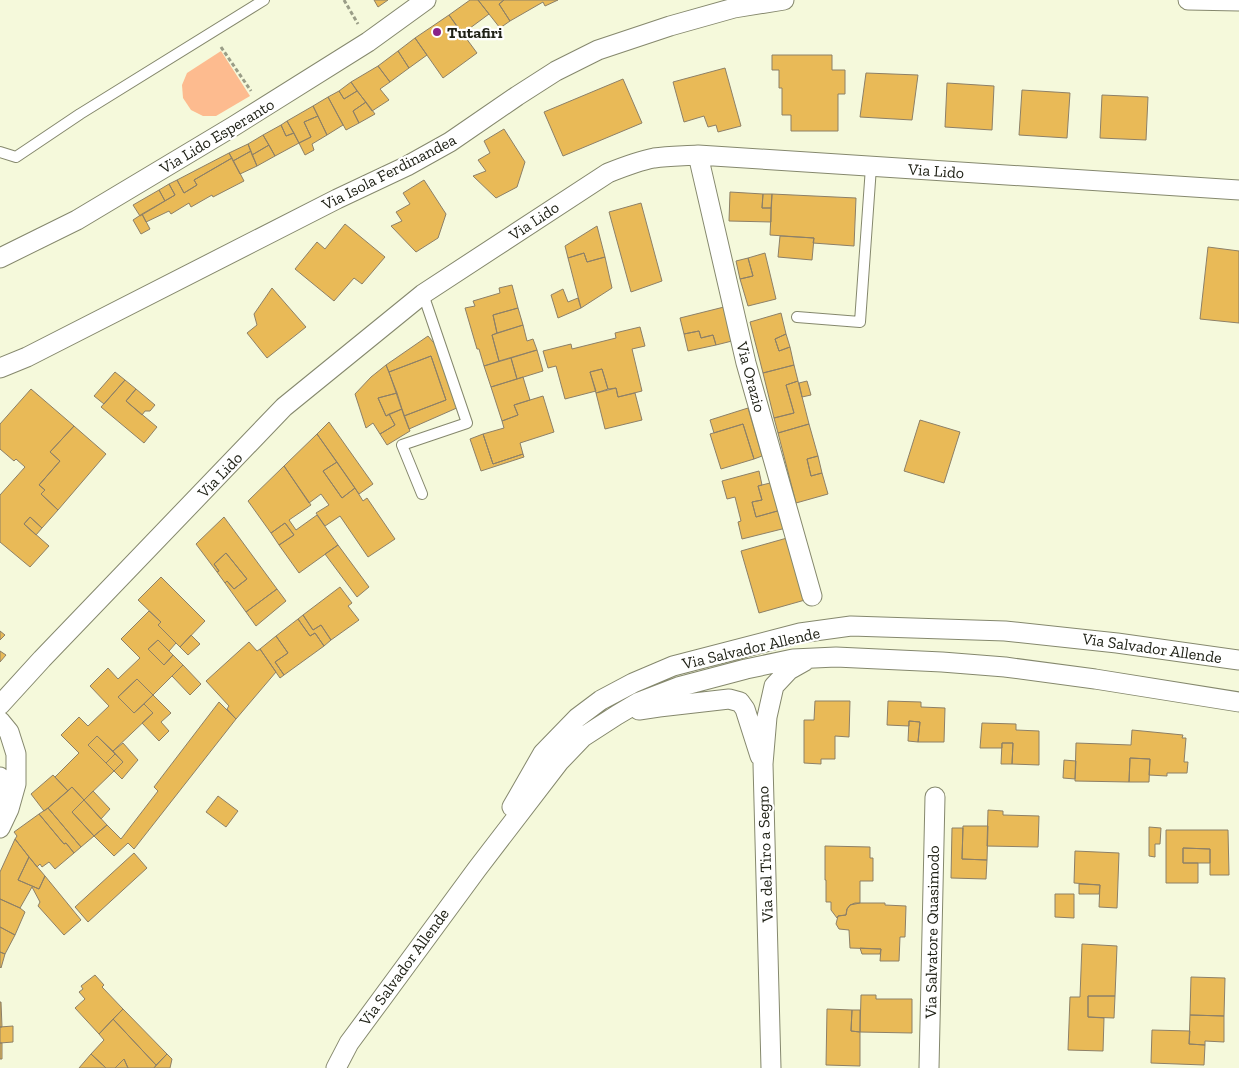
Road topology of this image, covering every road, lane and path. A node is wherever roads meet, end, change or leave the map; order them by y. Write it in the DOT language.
graph roads {
  1 [pos="264,0"];
  2 [pos="344,0"];
  3 [pos="426,0"];
  4 [pos="784,0"];
  5 [pos="1188,0"];
  6 [pos="1239,1"];
  7 [pos="211,33"];
  8 [pos="368,42"];
  9 [pos="263,108"];
  10 [pos="0,152"];
  11 [pos="698,155"];
  12 [pos="871,167"];
  13 [pos="1239,190"];
  14 [pos="0,258"];
  15 [pos="423,294"];
  16 [pos="797,316"];
  17 [pos="0,368"];
  18 [pos="422,494"];
  19 [pos="812,596"];
  20 [pos="810,658"];
  21 [pos="1239,660"];
  22 [pos="1239,702"];
  23 [pos="0,705"];
  24 [pos="617,714"];
  25 [pos="0,721"];
  26 [pos="763,764"];
  27 [pos="0,776"];
  28 [pos="935,797"];
  29 [pos="9,809"];
  30 [pos="0,828"];
  31 [pos="477,869"];
  32 [pos="336,1068"];
  33 [pos="771,1068"];
  34 [pos="929,1068"];
  1 -- 7 [label="lane"];
  2 -- 8 [label="path"];
  3 -- 8 [label="street, Via Lido Esperanto"];
  4 -- 17 [label="street, Via Isola Ferdinandea"];
  5 -- 6 [label="street"];
  7 -- 9 [label="path"];
  7 -- 10 [label="lane"];
  8 -- 9 [label="street, Via Lido Esperanto"];
  9 -- 14 [label="street, Via Lido Esperanto"];
  11 -- 12 [label="street, Via Lido"];
  11 -- 15 [label="street, Via Lido"];
  11 -- 19 [label="street, Via Orazio"];
  12 -- 13 [label="street, Via Lido"];
  12 -- 16 [label="lane"];
  15 -- 18 [label="lane"];
  15 -- 23 [label="street, Via Lido"];
  20 -- 22 [label="street, Via Salvador Allende"];
  20 -- 24 [label="street, Via Salvador Allende"];
  20 -- 26 [label="street, Via del Tiro a Segno"];
  21 -- 31 [label="street, Via Salvador Allende"];
  24 -- 26 [label="street"];
  24 -- 31 [label="street, Via Salvador Allende"];
  25 -- 29 [label="street"];
  26 -- 33 [label="street, Via del Tiro a Segno"];
  27 -- 29 [label="street"];
  28 -- 34 [label="street, Via Salvatore Quasimodo"];
  29 -- 30 [label="street"];
  31 -- 32 [label="street, Via Salvador Allende"];
}
